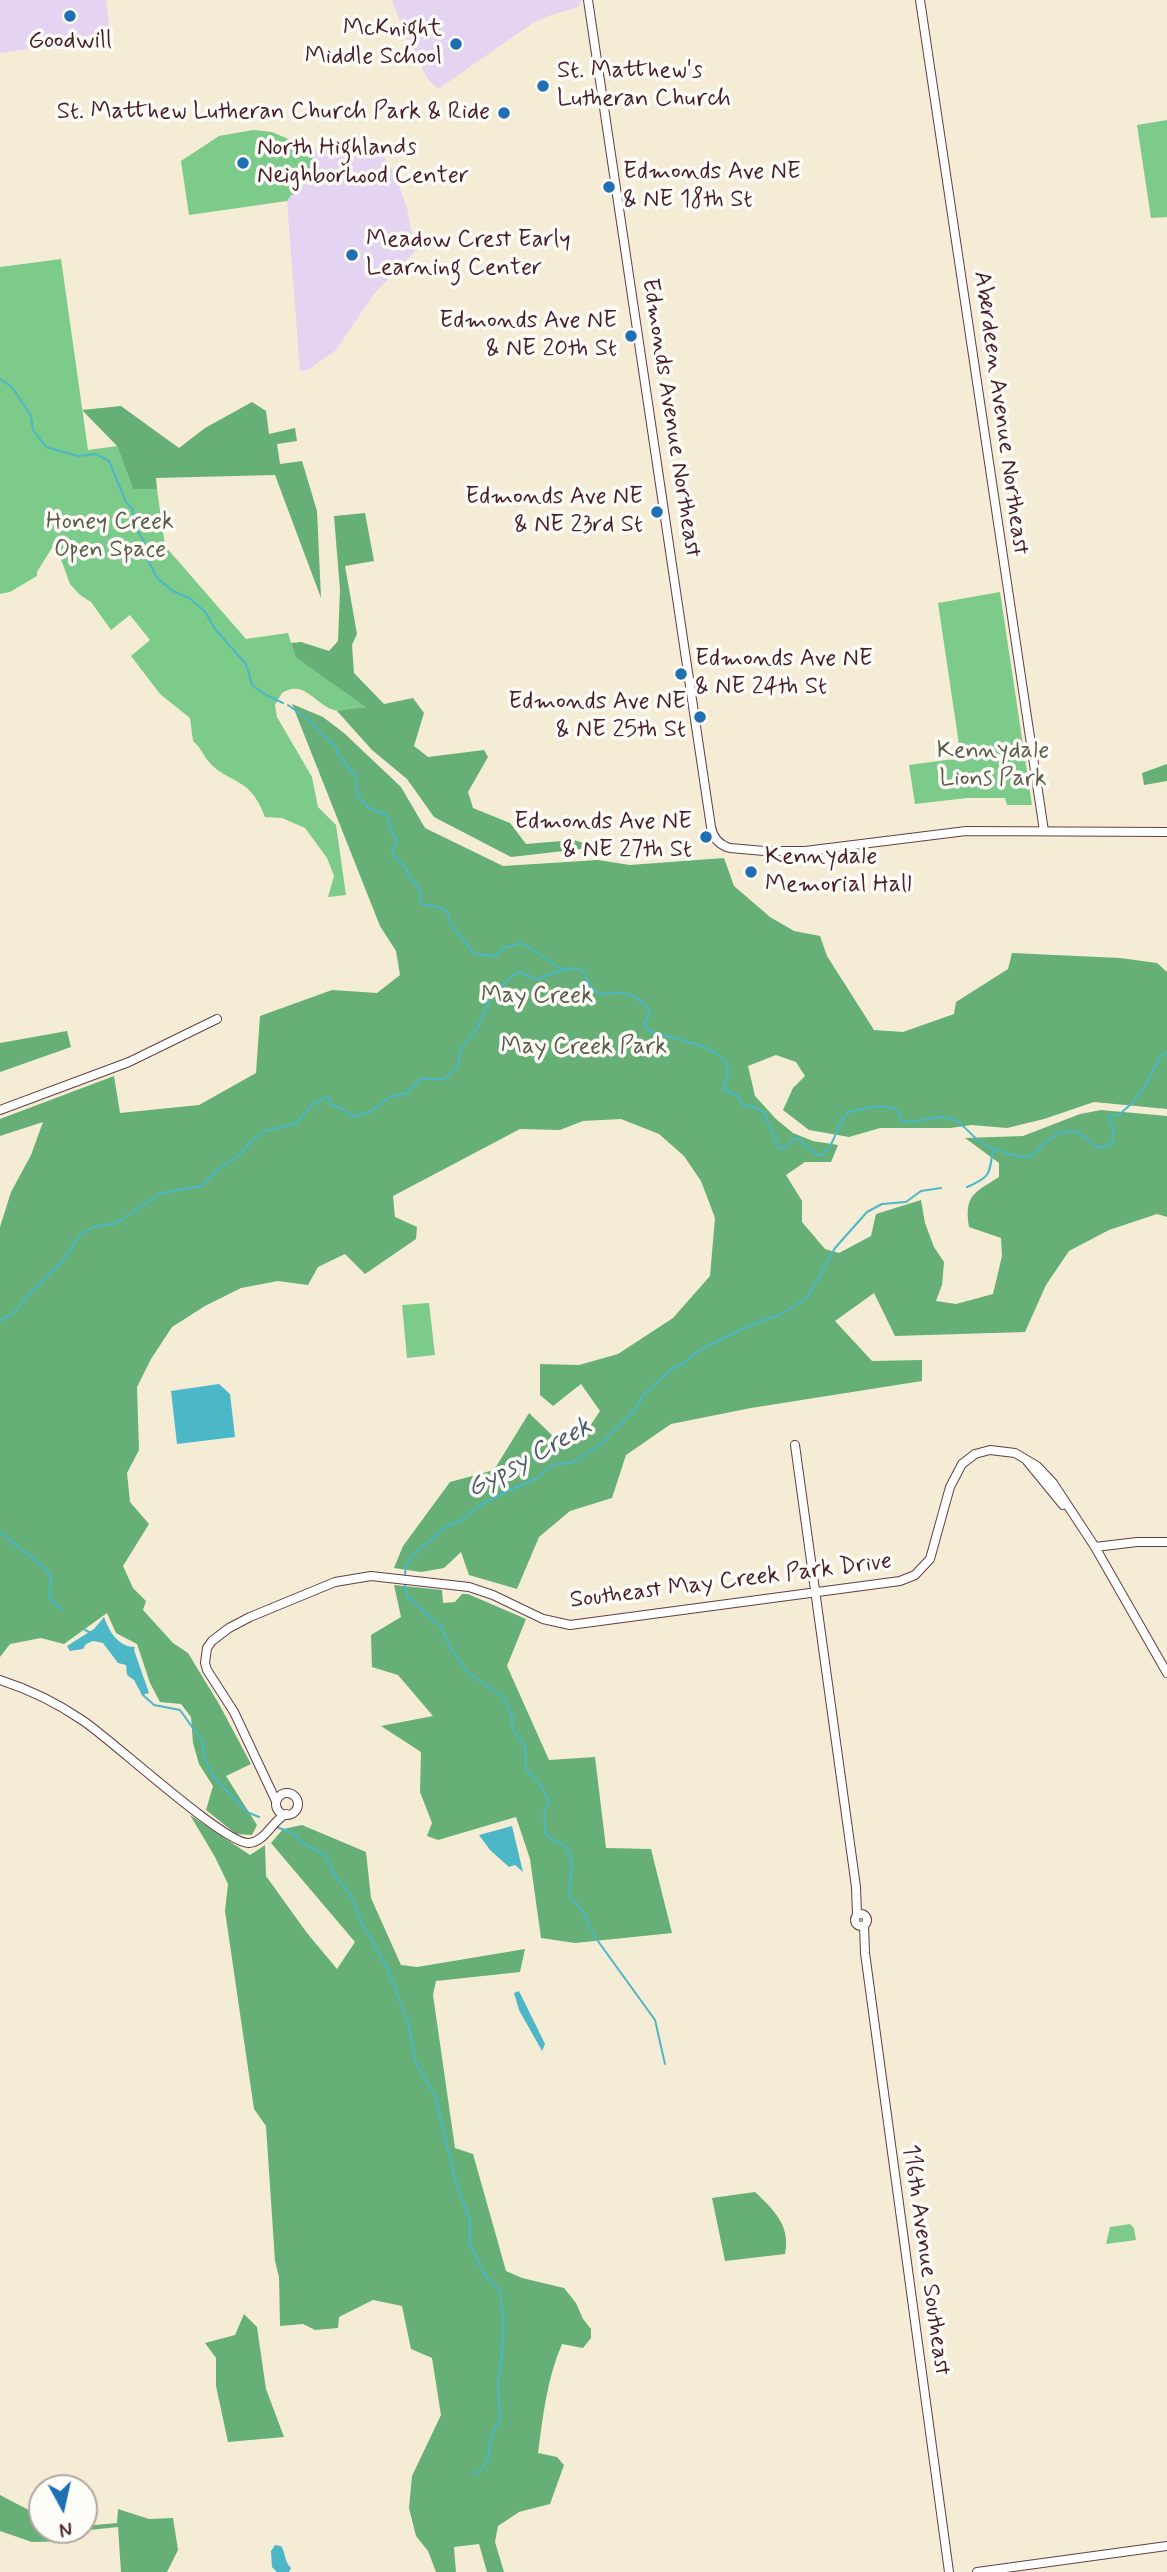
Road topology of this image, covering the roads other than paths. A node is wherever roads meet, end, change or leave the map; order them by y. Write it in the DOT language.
graph roads {
  1 [pos="588,0"];
  2 [pos="920,0"];
  3 [pos="1044,831"];
  4 [pos="1167,832"];
  5 [pos="217,1019"];
  6 [pos="0,1110"];
  7 [pos="795,1446"];
  8 [pos="1167,1542"];
  9 [pos="1095,1547"];
  10 [pos="816,1593"];
  11 [pos="1167,1672"];
  12 [pos="0,1680"];
  13 [pos="265,1778"];
  14 [pos="286,1793"];
  15 [pos="277,1805"];
  16 [pos="286,1814"];
  17 [pos="265,1833"];
  18 [pos="1167,2546"];
  19 [pos="948,2572"];
  20 [pos="977,2572"];
  1 -- 3 [label="street, Edmonds Avenue Northeast"];
  2 -- 3 [label="street, Aberdeen Avenue Northeast"];
  3 -- 4 [label="street"];
  5 -- 6 [label="street"];
  7 -- 10 [label="street, 116th Avenue Southeast"];
  8 -- 9 [label="street"];
  9 -- 10 [label="street, Southeast May Creek Park Drive"];
  9 -- 11 [label="street"];
  10 -- 13 [label="street, Southeast May Creek Park Drive"];
  10 -- 19 [label="street, 116th Avenue Southeast"];
  12 -- 17 [label="street"];
  13 -- 14 [label="street, Southeast May Creek Park Drive"];
  13 -- 15 [label="street, Southeast May Creek Park Drive"];
  14 -- 15 [label="street"];
  14 -- 16 [label="street"];
  15 -- 16 [label="street"];
  15 -- 17 [label="street"];
  16 -- 17 [label="street"];
  18 -- 20 [label="street"];
}
